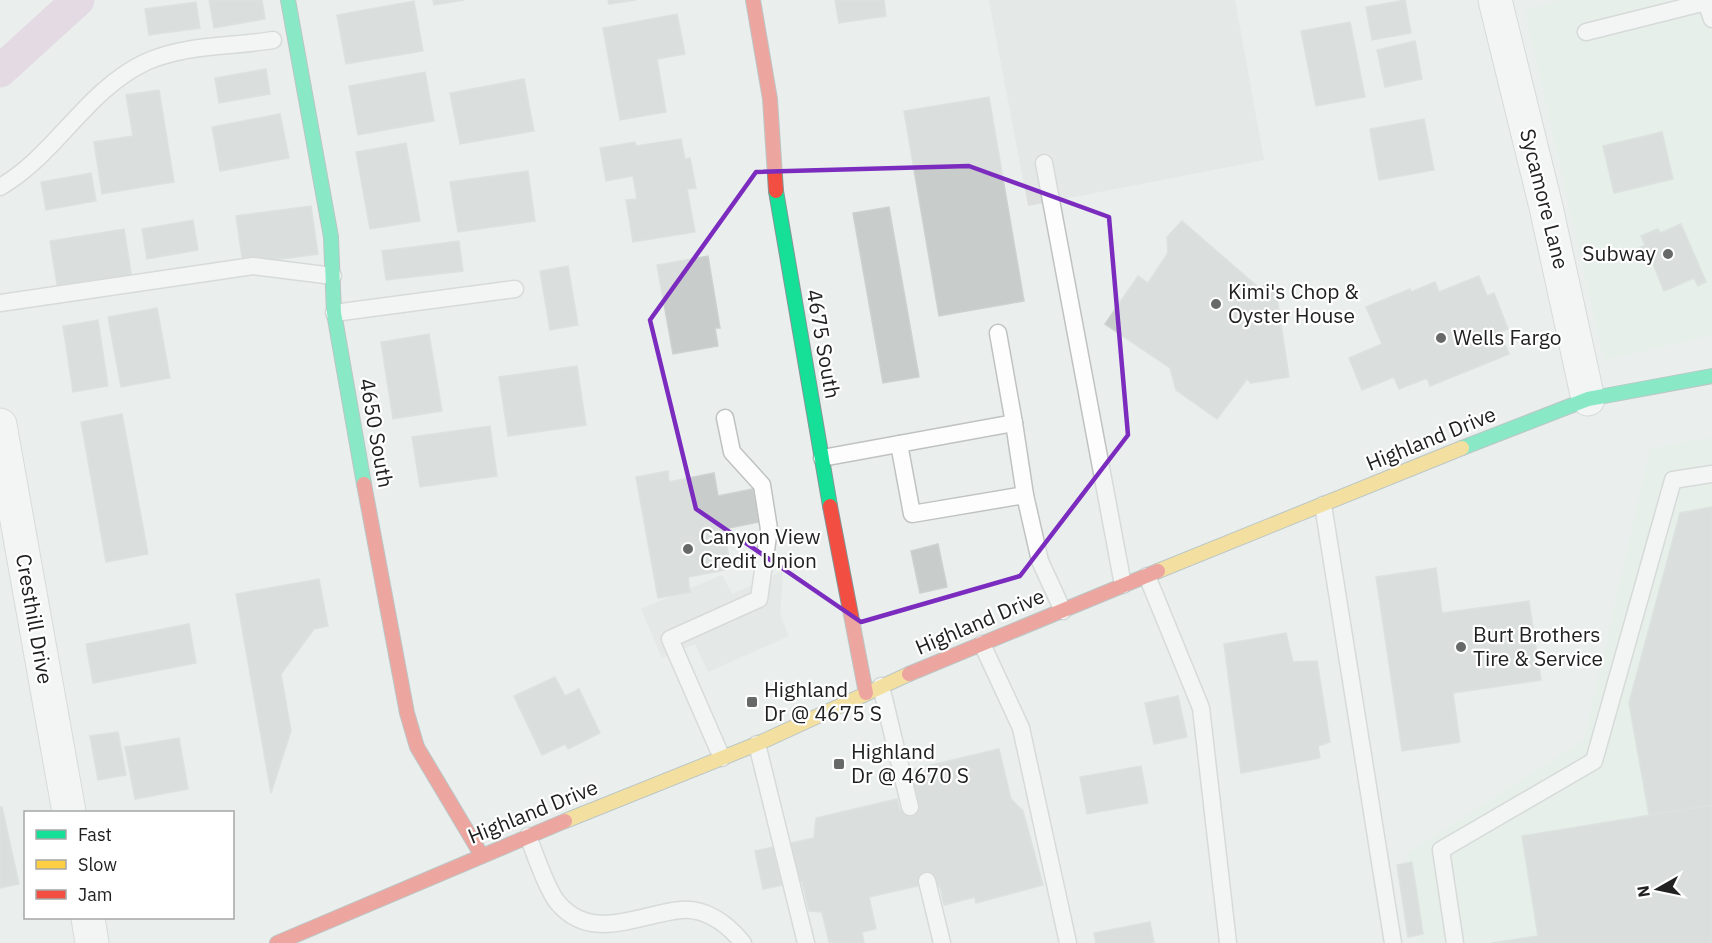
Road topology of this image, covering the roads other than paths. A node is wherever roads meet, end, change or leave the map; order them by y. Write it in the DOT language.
graph roads {
  1 [pos="288,0"];
  2 [pos="753,0"];
  3 [pos="1495,0"];
  4 [pos="1712,19"];
  5 [pos="1586,32"];
  6 [pos="273,40"];
  7 [pos="1044,164"];
  8 [pos="0,187"];
  9 [pos="333,276"];
  10 [pos="515,289"];
  11 [pos="0,303"];
  12 [pos="334,313"];
  13 [pos="998,333"];
  14 [pos="1712,376"];
  15 [pos="1588,399"];
  16 [pos="725,418"];
  17 [pos="1014,423"];
  18 [pos="0,425"];
  19 [pos="899,444"];
  20 [pos="822,458"];
  21 [pos="1712,474"];
  22 [pos="1025,495"];
  23 [pos="1323,505"];
  24 [pos="1147,576"];
  25 [pos="1123,585"];
  26 [pos="1063,610"];
  27 [pos="982,644"];
  28 [pos="874,689"];
  29 [pos="757,744"];
  30 [pos="722,758"];
  31 [pos="910,807"];
  32 [pos="69,811"];
  33 [pos="528,836"];
  34 [pos="482,856"];
  35 [pos="927,881"];
  36 [pos="88,919"];
  37 [pos="92,943"];
  38 [pos="278,943"];
  39 [pos="743,943"];
  40 [pos="806,943"];
  41 [pos="942,943"];
  42 [pos="1068,943"];
  43 [pos="1228,943"];
  44 [pos="1393,943"];
  45 [pos="1455,943"];
  1 -- 9 [label="street, 4650 South"];
  2 -- 20 [label="street, 4675 South"];
  3 -- 15 [label="street, Sycamore Lane"];
  4 -- 5 [label="lane"];
  6 -- 8 [label="lane"];
  7 -- 25 [label="lane"];
  9 -- 11 [label="lane"];
  9 -- 12 [label="street, 4650 South"];
  10 -- 12 [label="lane"];
  12 -- 34 [label="street, 4650 South"];
  13 -- 17 [label="lane"];
  14 -- 15 [label="street, Highland Drive"];
  15 -- 23 [label="street, Highland Drive"];
  16 -- 30 [label="lane"];
  17 -- 19 [label="lane"];
  17 -- 22 [label="lane"];
  18 -- 32 [label="street, Cresthill Drive"];
  19 -- 20 [label="lane"];
  19 -- 22 [label="lane"];
  20 -- 28 [label="street, 4675 South"];
  21 -- 45 [label="lane"];
  22 -- 26 [label="lane"];
  23 -- 24 [label="street, Highland Drive"];
  23 -- 44 [label="lane"];
  24 -- 25 [label="street, Highland Drive"];
  24 -- 43 [label="lane"];
  25 -- 26 [label="street, Highland Drive"];
  26 -- 27 [label="street, Highland Drive"];
  27 -- 28 [label="street, Highland Drive"];
  27 -- 42 [label="lane"];
  28 -- 29 [label="street, Highland Drive"];
  28 -- 31 [label="lane"];
  29 -- 30 [label="street, Highland Drive"];
  29 -- 40 [label="lane"];
  30 -- 33 [label="street, Highland Drive"];
  33 -- 34 [label="street, Highland Drive"];
  33 -- 39 [label="lane"];
  34 -- 38 [label="street, Highland Drive"];
  35 -- 41 [label="lane"];
  36 -- 37 [label="street"];
}
